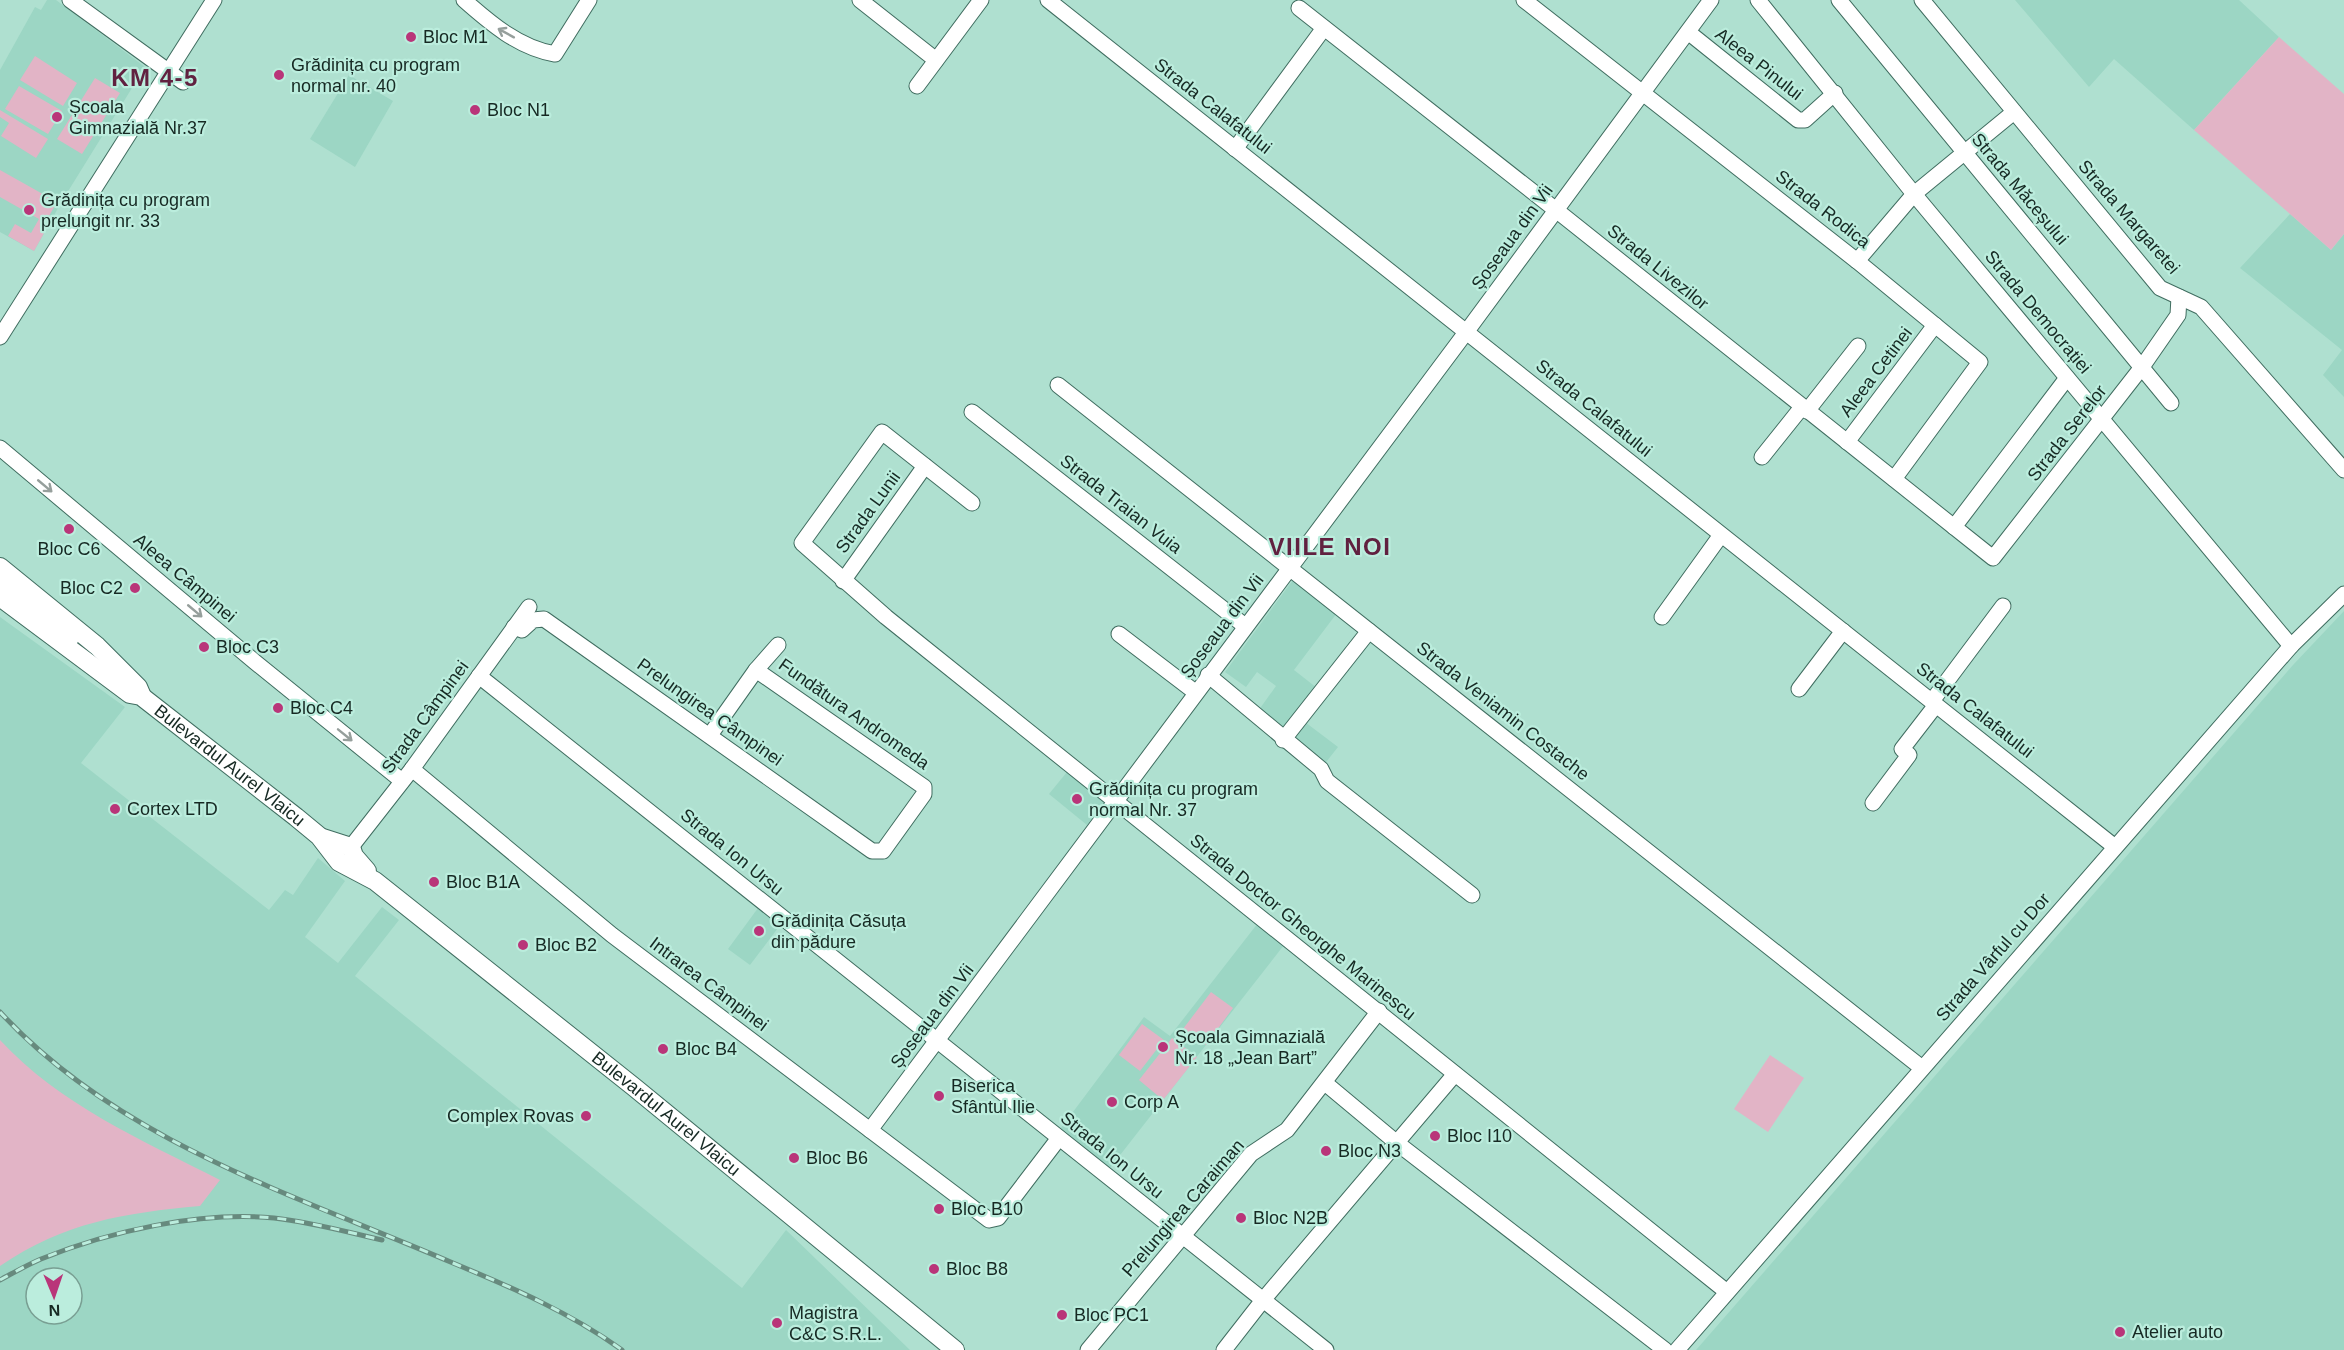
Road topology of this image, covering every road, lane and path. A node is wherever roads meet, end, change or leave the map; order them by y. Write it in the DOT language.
graph roads {
  1 [pos="70,0"];
  2 [pos="214,0"];
  3 [pos="464,0"];
  4 [pos="589,0"];
  5 [pos="860,0"];
  6 [pos="1048,0"];
  7 [pos="1524,0"];
  8 [pos="1711,0"];
  9 [pos="1758,0"];
  10 [pos="1839,0"];
  11 [pos="1922,0"];
  12 [pos="975,2"];
  13 [pos="1299,8"];
  14 [pos="1324,28"];
  15 [pos="1688,32"];
  16 [pos="936,60"];
  17 [pos="169,72"];
  18 [pos="183,82"];
  19 [pos="916,86"];
  20 [pos="1643,93"];
  21 [pos="1835,93"];
  22 [pos="2014,112"];
  23 [pos="1235,149"];
  24 [pos="1964,152"];
  25 [pos="1914,194"];
  26 [pos="1556,210"];
  27 [pos="1857,261"];
  28 [pos="2179,297"];
  29 [pos="1935,325"];
  30 [pos="1467,331"];
  31 [pos="0,337"];
  32 [pos="1858,346"];
  33 [pos="2142,368"];
  34 [pos="2067,378"];
  35 [pos="1058,385"];
  36 [pos="2171,402"];
  37 [pos="1805,409"];
  38 [pos="972,412"];
  39 [pos="2102,420"];
  40 [pos="1847,442"];
  41 [pos="0,448"];
  42 [pos="1762,457"];
  43 [pos="925,466"];
  44 [pos="2344,470"];
  45 [pos="1894,479"];
  46 [pos="972,503"];
  47 [pos="1954,527"];
  48 [pos="1721,535"];
  49 [pos="1993,558"];
  50 [pos="0,567"];
  51 [pos="1290,568"];
  52 [pos="843,581"];
  53 [pos="0,583"];
  54 [pos="2344,594"];
  55 [pos="0,597"];
  56 [pos="2003,606"];
  57 [pos="529,607"];
  58 [pos="1662,617"];
  59 [pos="1245,626"];
  60 [pos="514,627"];
  61 [pos="1370,631"];
  62 [pos="1843,631"];
  63 [pos="1119,634"];
  64 [pos="778,645"];
  65 [pos="2291,646"];
  66 [pos="756,670"];
  67 [pos="1208,675"];
  68 [pos="479,676"];
  69 [pos="1799,689"];
  70 [pos="1195,692"];
  71 [pos="141,696"];
  72 [pos="1934,703"];
  73 [pos="710,735"];
  74 [pos="1283,740"];
  75 [pos="407,775"];
  76 [pos="1116,802"];
  77 [pos="1873,803"];
  78 [pos="2115,847"];
  79 [pos="883,851"];
  80 [pos="346,854"];
  81 [pos="1472,895"];
  82 [pos="1378,1011"];
  83 [pos="938,1041"];
  84 [pos="1922,1068"];
  85 [pos="1455,1074"];
  86 [pos="1325,1083"];
  87 [pos="870,1130"];
  88 [pos="1059,1138"];
  89 [pos="1397,1143"];
  90 [pos="1182,1236"];
  91 [pos="1727,1292"];
  92 [pos="1263,1300"];
  93 [pos="955,1350"];
  94 [pos="1088,1350"];
  95 [pos="1224,1350"];
  96 [pos="1326,1350"];
  97 [pos="1665,1350"];
  98 [pos="1677,1350"];
  1 -- 17 [label="street"];
  2 -- 17 [label="street"];
  4 -- 3 [label="street, one-way"];
  5 -- 16 [label="street"];
  6 -- 23 [label="street, Strada Calafatului"];
  7 -- 20 [label="street, Strada Rodica"];
  8 -- 15 [label="street, Șoseaua din Vii"];
  9 -- 21 [label="street, Strada Democrației"];
  10 -- 24 [label="street, Strada Măceșului"];
  11 -- 22 [label="street, Strada Margaretei"];
  12 -- 16 [label="street"];
  13 -- 14 [label="street, Strada Livezilor"];
  14 -- 23 [label="street"];
  14 -- 26 [label="street, Strada Livezilor"];
  15 -- 20 [label="street, Șoseaua din Vii"];
  15 -- 21 [label="street, Aleea Pinului"];
  16 -- 19 [label="street"];
  17 -- 18 [label="street"];
  17 -- 31 [label="street"];
  20 -- 26 [label="street, Șoseaua din Vii"];
  20 -- 27 [label="street, Strada Rodica"];
  21 -- 25 [label="street, Strada Democrației"];
  22 -- 24 [label="street"];
  22 -- 28 [label="street, Strada Margaretei"];
  23 -- 30 [label="street, Strada Calafatului"];
  24 -- 25 [label="street"];
  24 -- 33 [label="street, Strada Măceșului"];
  25 -- 27 [label="street"];
  25 -- 34 [label="street, Strada Democrației"];
  26 -- 30 [label="street, Șoseaua din Vii"];
  26 -- 37 [label="street, Strada Livezilor"];
  27 -- 29 [label="street, Strada Rodica"];
  28 -- 33 [label="street, Strada Serelor"];
  28 -- 44 [label="street, Strada Margaretei"];
  29 -- 40 [label="street, Aleea Cetinei"];
  29 -- 45 [label="street, Strada Rodica"];
  30 -- 48 [label="street, Strada Calafatului"];
  30 -- 51 [label="street, Șoseaua din Vii"];
  32 -- 37 [label="street"];
  33 -- 36 [label="street, Strada Măceșului"];
  33 -- 39 [label="street, Strada Serelor"];
  34 -- 39 [label="street, Strada Democrației"];
  34 -- 47 [label="street"];
  35 -- 51 [label="street, Strada Veniamin Costache"];
  37 -- 40 [label="street, Strada Livezilor"];
  37 -- 42 [label="street"];
  38 -- 59 [label="street, Strada Traian Vuia"];
  39 -- 49 [label="street, Strada Serelor"];
  39 -- 65 [label="street, Strada Democrației"];
  40 -- 45 [label="street, Strada Livezilor"];
  41 -- 75 [label="street, Aleea Câmpinei, one-way"];
  43 -- 46 [label="street"];
  43 -- 52 [label="street, Strada Lunii"];
  43 -- 52 [label="street, Strada Doctor Gheorghe Marinescu"];
  45 -- 47 [label="street, Strada Livezilor"];
  47 -- 49 [label="street, Strada Livezilor"];
  48 -- 58 [label="street"];
  48 -- 62 [label="street, Strada Calafatului"];
  50 -- 71 [label="main road, Bulevardul Aurel Vlaicu"];
  51 -- 59 [label="street, Șoseaua din Vii"];
  51 -- 61 [label="street, Strada Veniamin Costache"];
  52 -- 76 [label="street, Strada Doctor Gheorghe Marinescu"];
  53 -- 71 [label="street, Bulevardul Aurel Vlaicu"];
  54 -- 65 [label="street, Strada Vârful cu Dor"];
  55 -- 71 [label="main road, Bulevardul Aurel Vlaicu"];
  56 -- 72 [label="street"];
  57 -- 60 [label="street, Strada Câmpinei"];
  59 -- 67 [label="street, Șoseaua din Vii"];
  60 -- 68 [label="street, Strada Câmpinei"];
  60 -- 73 [label="street, Prelungirea Câmpinei"];
  61 -- 74 [label="street"];
  61 -- 84 [label="street, Strada Veniamin Costache"];
  62 -- 69 [label="street"];
  62 -- 72 [label="street, Strada Calafatului"];
  63 -- 70 [label="street"];
  64 -- 66 [label="street"];
  65 -- 78 [label="street, Strada Vârful cu Dor"];
  66 -- 73 [label="street"];
  66 -- 79 [label="street, Fundătura Andromeda"];
  67 -- 70 [label="street, Șoseaua din Vii"];
  67 -- 74 [label="street"];
  68 -- 75 [label="street, Strada Câmpinei"];
  68 -- 83 [label="street, Strada Ion Ursu"];
  70 -- 76 [label="street, Șoseaua din Vii"];
  71 -- 80 [label="main road, Bulevardul Aurel Vlaicu"];
  72 -- 77 [label="street"];
  72 -- 78 [label="street, Strada Calafatului"];
  73 -- 79 [label="street, Prelungirea Câmpinei"];
  74 -- 81 [label="street"];
  75 -- 80 [label="street, Strada Câmpinei"];
  75 -- 87 [label="street, Intrarea Câmpinei"];
  76 -- 82 [label="street, Strada Doctor Gheorghe Marinescu"];
  76 -- 83 [label="street, Șoseaua din Vii"];
  78 -- 84 [label="street, Strada Vârful cu Dor"];
  80 -- 93 [label="main road, Bulevardul Aurel Vlaicu"];
  82 -- 85 [label="street, Strada Doctor Gheorghe Marinescu"];
  82 -- 86 [label="street, Prelungirea Caraiman"];
  83 -- 87 [label="street, Șoseaua din Vii"];
  83 -- 88 [label="street, Strada Ion Ursu"];
  84 -- 91 [label="street, Strada Vârful cu Dor"];
  85 -- 89 [label="street"];
  85 -- 91 [label="street, Strada Doctor Gheorghe Marinescu"];
  86 -- 89 [label="street"];
  86 -- 90 [label="street, Prelungirea Caraiman"];
  87 -- 88 [label="street, Intrarea Câmpinei"];
  88 -- 90 [label="street, Strada Ion Ursu"];
  89 -- 92 [label="street"];
  89 -- 97 [label="street"];
  90 -- 92 [label="street, Strada Ion Ursu"];
  90 -- 94 [label="street, Prelungirea Caraiman"];
  91 -- 98 [label="street, Strada Vârful cu Dor"];
  92 -- 95 [label="street"];
  92 -- 96 [label="street, Strada Ion Ursu"];
}
